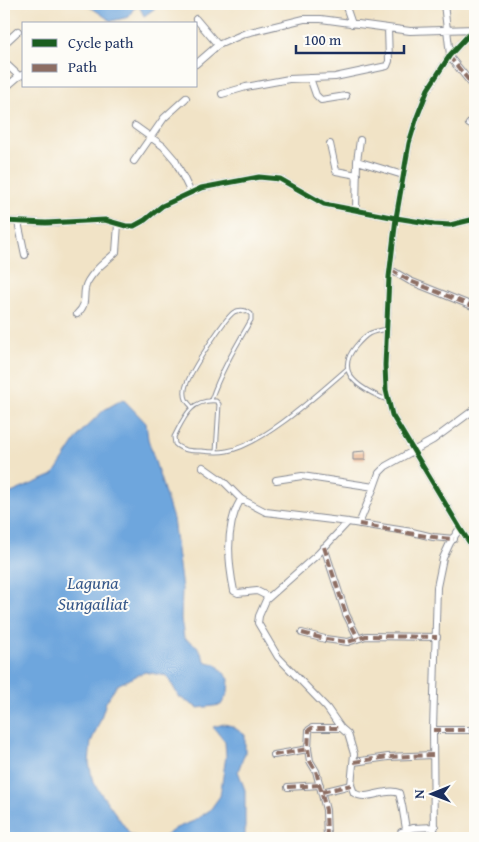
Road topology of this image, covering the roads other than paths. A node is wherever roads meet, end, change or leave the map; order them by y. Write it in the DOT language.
graph roads {
  1 [pos="345,4"];
  2 [pos="444,4"];
  3 [pos="196,19"];
  4 [pos="352,24"];
  5 [pos="388,28"];
  6 [pos="475,28"];
  7 [pos="448,30"];
  8 [pos="18,31"];
  9 [pos="4,44"];
  10 [pos="218,45"];
  11 [pos="450,56"];
  12 [pos="4,62"];
  13 [pos="198,62"];
  14 [pos="21,75"];
  15 [pos="310,78"];
  16 [pos="475,88"];
  17 [pos="4,89"];
  18 [pos="222,94"];
  19 [pos="346,96"];
  20 [pos="186,98"];
  21 [pos="475,118"];
  22 [pos="469,124"];
  23 [pos="135,126"];
  24 [pos="151,137"];
  25 [pos="360,140"];
  26 [pos="330,144"];
  27 [pos="134,161"];
  28 [pos="357,161"];
  29 [pos="356,175"];
  30 [pos="404,175"];
  31 [pos="191,193"];
  32 [pos="356,210"];
  33 [pos="396,218"];
  34 [pos="475,219"];
  35 [pos="4,221"];
  36 [pos="18,222"];
  37 [pos="118,224"];
  38 [pos="26,255"];
  39 [pos="390,273"];
  40 [pos="475,308"];
  41 [pos="77,314"];
  42 [pos="386,329"];
  43 [pos="347,369"];
  44 [pos="212,400"];
  45 [pos="388,400"];
  46 [pos="192,407"];
  47 [pos="475,409"];
  48 [pos="414,451"];
  49 [pos="216,452"];
  50 [pos="203,467"];
  51 [pos="276,480"];
  52 [pos="374,486"];
  53 [pos="241,499"];
  54 [pos="348,522"];
  55 [pos="359,524"];
  56 [pos="460,528"];
  57 [pos="454,539"];
  58 [pos="324,547"];
  59 [pos="475,552"];
  60 [pos="267,598"];
  61 [pos="302,633"];
  62 [pos="436,637"];
  63 [pos="358,638"];
  64 [pos="341,728"];
  65 [pos="433,730"];
  66 [pos="475,730"];
  67 [pos="308,749"];
  68 [pos="274,755"];
  69 [pos="433,755"];
  70 [pos="354,762"];
  71 [pos="351,785"];
  72 [pos="288,787"];
  73 [pos="321,789"];
  74 [pos="435,827"];
  75 [pos="406,829"];
  76 [pos="327,838"];
  77 [pos="400,838"];
  78 [pos="434,838"];
  1 -- 4 [label="street"];
  2 -- 7 [label="street"];
  3 -- 10 [label="street"];
  4 -- 5 [label="street"];
  4 -- 10 [label="street"];
  5 -- 7 [label="street"];
  5 -- 15 [label="street"];
  6 -- 7 [label="street"];
  6 -- 11 [label="street"];
  7 -- 11 [label="street"];
  8 -- 9 [label="street"];
  10 -- 13 [label="street"];
  11 -- 16 [label="street"];
  11 -- 30 [label="street"];
  12 -- 14 [label="street"];
  14 -- 17 [label="street"];
  15 -- 18 [label="street"];
  15 -- 19 [label="street"];
  20 -- 24 [label="street"];
  21 -- 22 [label="street"];
  23 -- 24 [label="street"];
  24 -- 27 [label="street"];
  24 -- 31 [label="street"];
  25 -- 28 [label="street"];
  26 -- 29 [label="street"];
  28 -- 29 [label="street"];
  28 -- 30 [label="street"];
  29 -- 32 [label="street"];
  30 -- 33 [label="street"];
  31 -- 32 [label="street"];
  31 -- 37 [label="street"];
  32 -- 33 [label="street"];
  33 -- 34 [label="street"];
  33 -- 39 [label="street"];
  35 -- 36 [label="street"];
  36 -- 37 [label="street"];
  36 -- 38 [label="street"];
  37 -- 41 [label="street"];
  39 -- 40 [label="street"];
  39 -- 42 [label="street"];
  42 -- 43 [label="lane"];
  42 -- 45 [label="street"];
  43 -- 45 [label="lane"];
  43 -- 49 [label="lane"];
  44 -- 46 [label="lane"];
  44 -- 46 [label="lane"];
  44 -- 49 [label="lane"];
  45 -- 48 [label="street"];
  46 -- 49 [label="lane"];
  47 -- 48 [label="street"];
  48 -- 52 [label="street"];
  48 -- 56 [label="street"];
  50 -- 53 [label="street"];
  51 -- 52 [label="street"];
  52 -- 55 [label="street"];
  53 -- 54 [label="street"];
  53 -- 60 [label="street"];
  54 -- 55 [label="street"];
  54 -- 58 [label="street"];
  55 -- 57 [label="street"];
  56 -- 57 [label="street"];
  56 -- 59 [label="street"];
  57 -- 62 [label="street"];
  58 -- 60 [label="street"];
  58 -- 63 [label="street"];
  60 -- 64 [label="street"];
  61 -- 63 [label="street"];
  62 -- 63 [label="street"];
  62 -- 65 [label="street"];
  64 -- 67 [label="street"];
  64 -- 70 [label="street"];
  65 -- 66 [label="street"];
  65 -- 69 [label="street"];
  67 -- 68 [label="street"];
  67 -- 73 [label="street"];
  69 -- 70 [label="street"];
  69 -- 74 [label="street"];
  70 -- 71 [label="street"];
  71 -- 73 [label="street"];
  71 -- 75 [label="street"];
  72 -- 73 [label="street"];
  73 -- 76 [label="street"];
  74 -- 75 [label="street"];
  74 -- 78 [label="street"];
  75 -- 77 [label="street"];
}
